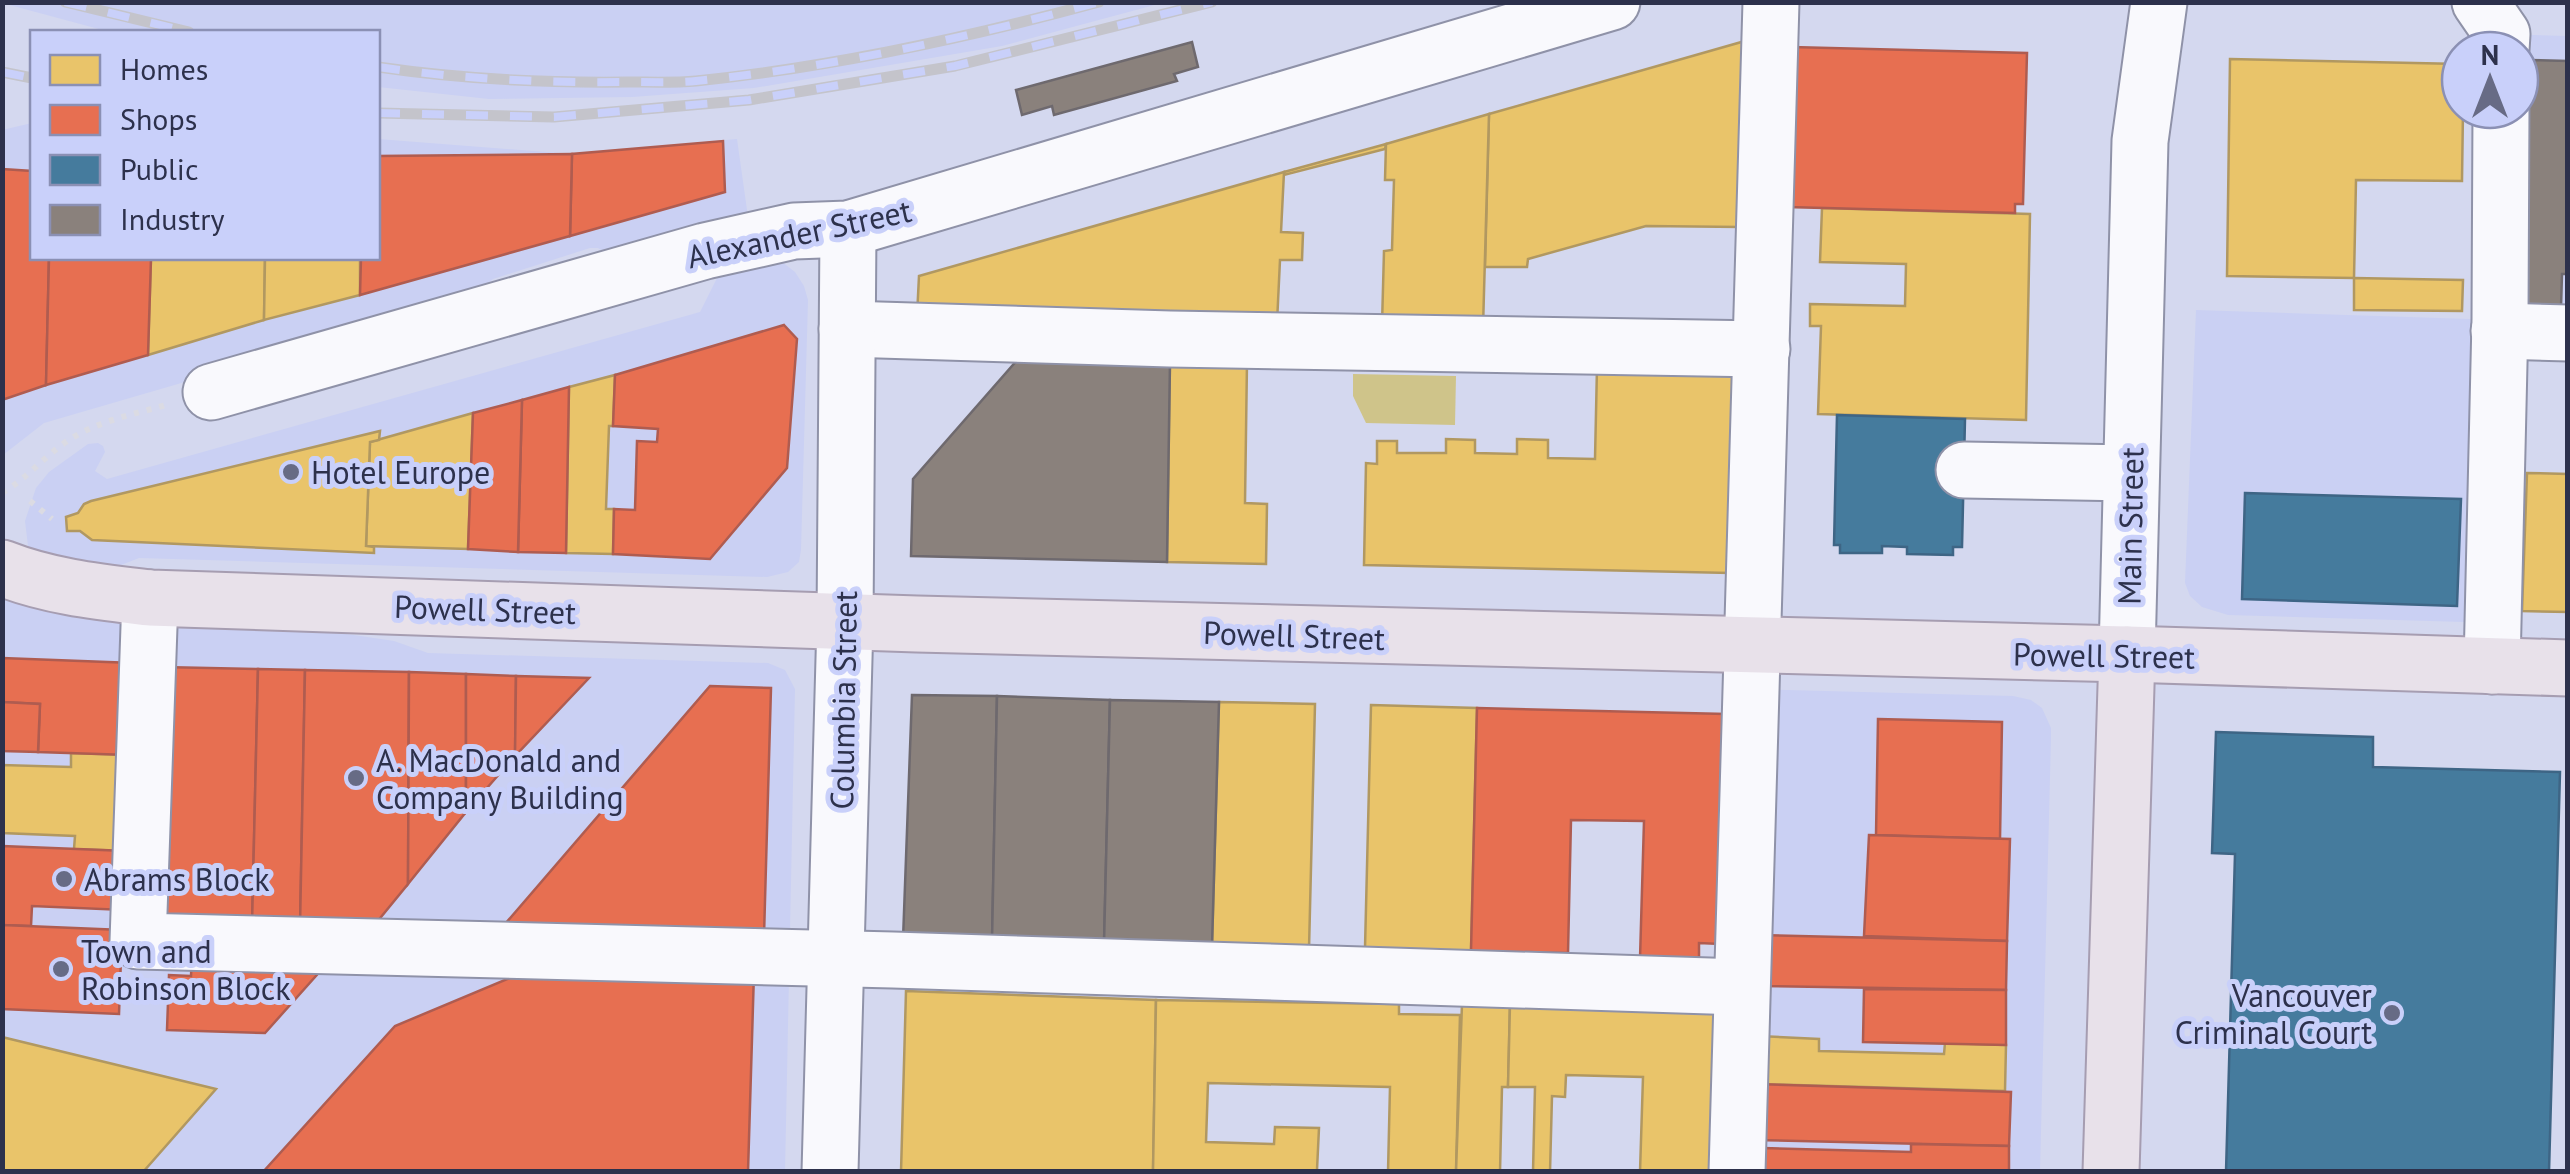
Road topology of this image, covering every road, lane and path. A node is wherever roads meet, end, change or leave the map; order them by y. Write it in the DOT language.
graph roads {
  1 [pos="1612,2"];
  2 [pos="1771,2"];
  3 [pos="2159,2"];
  4 [pos="2480,2"];
  5 [pos="2499,30"];
  6 [pos="2501,130"];
  7 [pos="848,229"];
  8 [pos="848,329"];
  9 [pos="2500,332"];
  10 [pos="2568,333"];
  11 [pos="1762,349"];
  12 [pos="211,392"];
  13 [pos="1964,470"];
  14 [pos="2131,474"];
  15 [pos="2,492"];
  16 [pos="30,501"];
  17 [pos="52,519"];
  18 [pos="13,572"];
  19 [pos="150,598"];
  20 [pos="846,622"];
  21 [pos="1754,647"];
  22 [pos="2127,654"];
  23 [pos="2492,666"];
  24 [pos="2568,668"];
  25 [pos="836,959"];
  26 [pos="1742,987"];
  27 [pos="830,1172"];
  28 [pos="1737,1172"];
  29 [pos="2111,1172"];
  1 -- 7 [label="street, Alexander Street"];
  2 -- 11 [label="street"];
  3 -- 14 [label="street, Main Street"];
  4 -- 5 [label="street"];
  6 -- 9 [label="street"];
  7 -- 8 [label="street, Columbia Street"];
  7 -- 12 [label="street, Alexander Street"];
  8 -- 11 [label="street"];
  8 -- 20 [label="street, Columbia Street"];
  9 -- 10 [label="street"];
  9 -- 23 [label="street"];
  11 -- 21 [label="street"];
  12 -- 15 [label="path"];
  13 -- 14 [label="street"];
  14 -- 22 [label="street, Main Street"];
  16 -- 17 [label="path"];
  18 -- 19 [label="main road, Powell Street"];
  19 -- 20 [label="main road, Powell Street"];
  19 -- 25 [label="street"];
  20 -- 21 [label="main road, Powell Street"];
  20 -- 25 [label="street, Columbia Street"];
  21 -- 22 [label="main road, Powell Street"];
  21 -- 26 [label="street"];
  22 -- 23 [label="main road, Powell Street"];
  22 -- 29 [label="main road, Main Street"];
  23 -- 24 [label="main road, Powell Street"];
  25 -- 26 [label="street"];
  25 -- 27 [label="street, Columbia Street"];
  26 -- 28 [label="street"];
}
